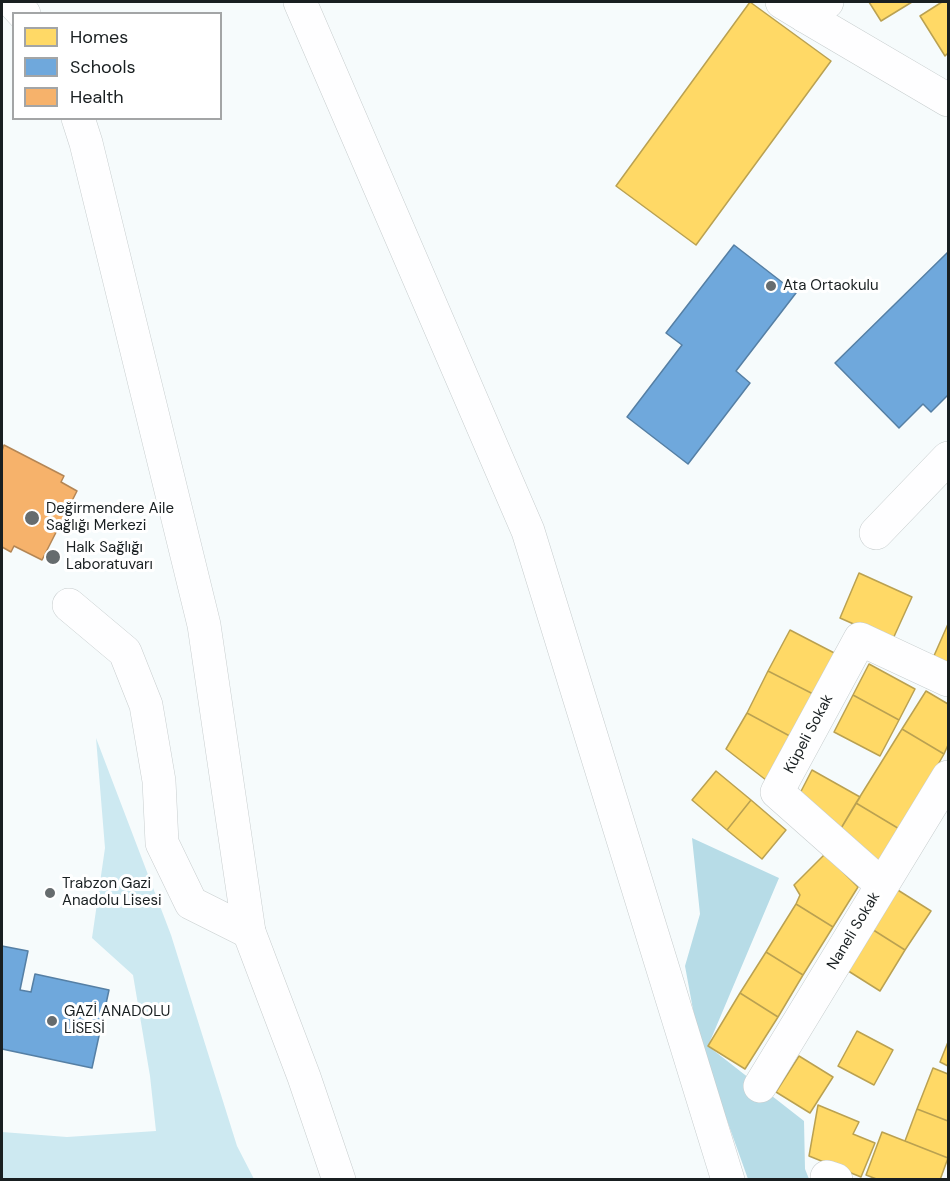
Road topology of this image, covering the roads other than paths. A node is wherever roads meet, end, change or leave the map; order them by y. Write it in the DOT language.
graph roads {
  1 [pos="300,2"];
  2 [pos="805,6"];
  3 [pos="946,94"];
  4 [pos="79,120"];
  5 [pos="948,458"];
  6 [pos="876,533"];
  7 [pos="69,605"];
  8 [pos="948,680"];
  9 [pos="948,777"];
  10 [pos="882,885"];
  11 [pos="249,932"];
  12 [pos="760,1086"];
  13 [pos="339,1179"];
  14 [pos="728,1179"];
  1 -- 14 [label="main road"];
  2 -- 3 [label="main road"];
  4 -- 11 [label="main road"];
  5 -- 6 [label="main road"];
  7 -- 11 [label="main road"];
  8 -- 10 [label="main road, Küpeli Sokak"];
  9 -- 10 [label="main road, Naneli Sokak"];
  10 -- 12 [label="main road, Naneli Sokak"];
  11 -- 13 [label="main road"];
}
